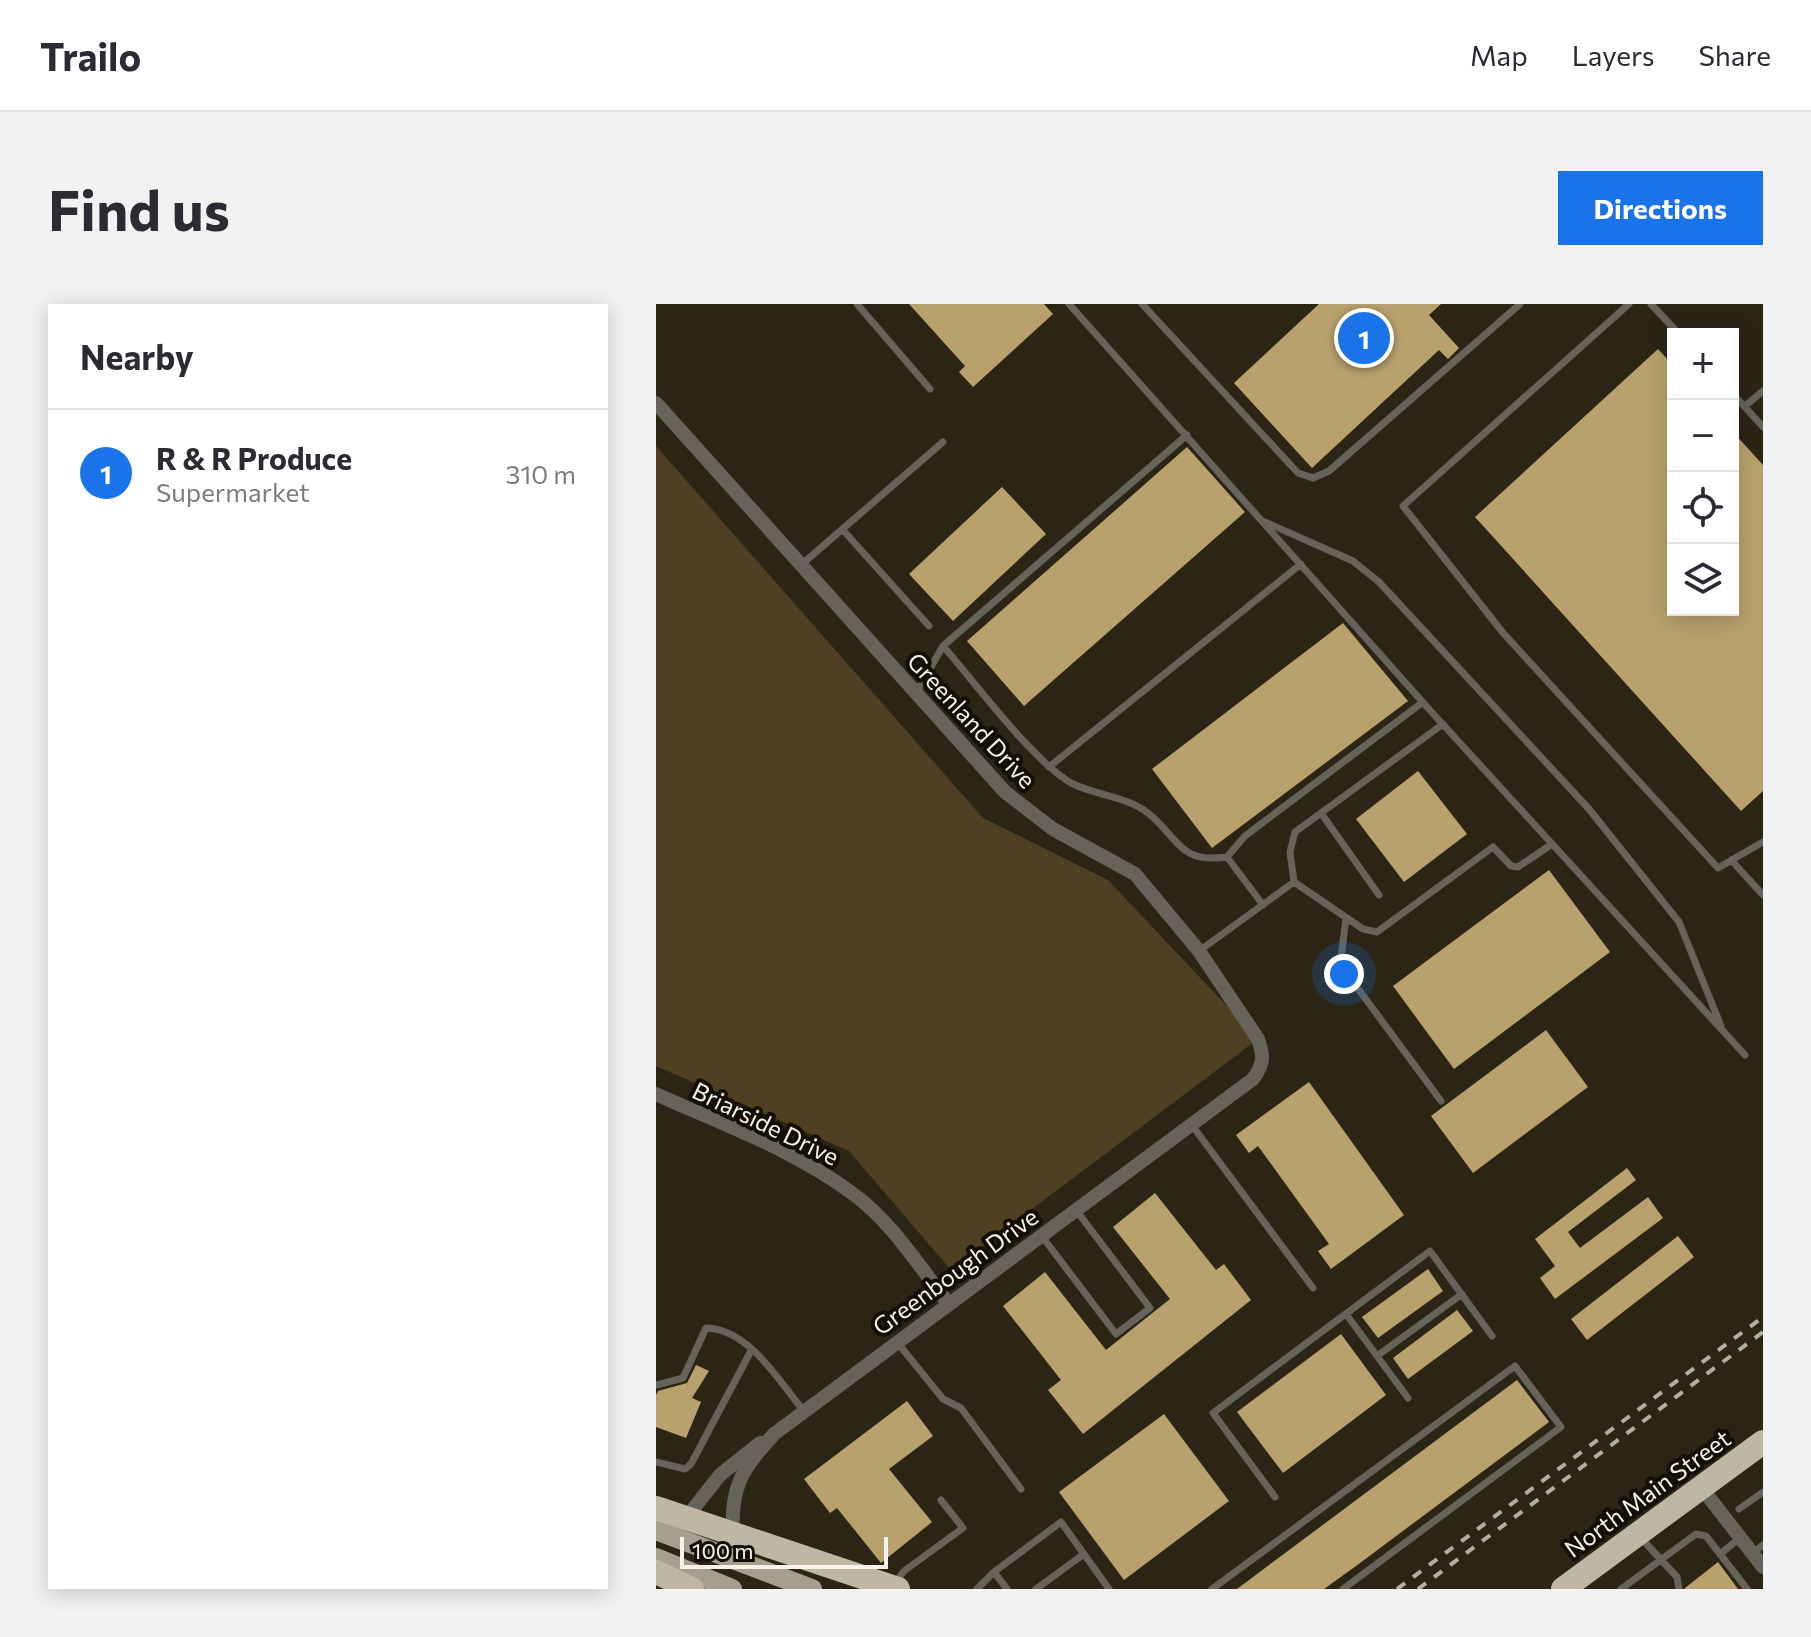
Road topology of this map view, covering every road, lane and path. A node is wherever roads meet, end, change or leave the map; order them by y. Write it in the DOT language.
graph roads {
  1 [pos="857,304"];
  2 [pos="1069,304"];
  3 [pos="1142,304"];
  4 [pos="1520,304"];
  5 [pos="1629,304"];
  6 [pos="1651,304"];
  7 [pos="1673,328"];
  8 [pos="930,389"];
  9 [pos="1763,391"];
  10 [pos="1739,400"];
  11 [pos="656,403"];
  12 [pos="1745,406"];
  13 [pos="1763,427"];
  14 [pos="1187,435"];
  15 [pos="943,442"];
  16 [pos="1263,521"];
  17 [pos="842,529"];
  18 [pos="1301,564"];
  19 [pos="801,565"];
  20 [pos="929,626"];
  21 [pos="943,646"];
  22 [pos="916,693"];
  23 [pos="1423,702"];
  24 [pos="1443,724"];
  25 [pos="1049,767"];
  26 [pos="1321,813"];
  27 [pos="1763,842"];
  28 [pos="1552,844"];
  29 [pos="1227,857"];
  30 [pos="1731,860"];
  31 [pos="1294,882"];
  32 [pos="1379,895"];
  33 [pos="1763,895"];
  34 [pos="1263,905"];
  35 [pos="1346,918"];
  36 [pos="1199,951"];
  37 [pos="1724,1033"];
  38 [pos="1745,1055"];
  39 [pos="656,1094"];
  40 [pos="1441,1101"];
  41 [pos="1191,1124"];
  42 [pos="1163,1144"];
  43 [pos="1076,1209"];
  44 [pos="1041,1235"];
  45 [pos="1313,1288"];
  46 [pos="1462,1294"];
  47 [pos="948,1303"];
  48 [pos="1346,1314"];
  49 [pos="1492,1336"];
  50 [pos="897,1341"];
  51 [pos="752,1349"];
  52 [pos="1377,1356"];
  53 [pos="656,1385"];
  54 [pos="1408,1398"];
  55 [pos="803,1410"];
  56 [pos="774,1434"];
  57 [pos="1761,1448"];
  58 [pos="656,1462"];
  59 [pos="1701,1487"];
  60 [pos="1021,1489"];
  61 [pos="1763,1492"];
  62 [pos="1275,1497"];
  63 [pos="941,1500"];
  64 [pos="656,1508"];
  65 [pos="1739,1509"];
  66 [pos="686,1518"];
  67 [pos="656,1530"];
  68 [pos="1638,1534"];
  69 [pos="733,1535"];
  70 [pos="1740,1538"];
  71 [pos="1758,1549"];
  72 [pos="1084,1554"];
  73 [pos="1720,1554"];
  74 [pos="656,1558"];
  75 [pos="1659,1561"];
  76 [pos="1763,1567"];
  77 [pos="656,1572"];
  78 [pos="994,1572"];
  79 [pos="896,1588"];
  80 [pos="692,1589"];
  81 [pos="732,1589"];
  82 [pos="812,1589"];
  83 [pos="977,1589"];
  84 [pos="1007,1589"];
  85 [pos="1036,1589"];
  86 [pos="1109,1589"];
  87 [pos="1212,1589"];
  88 [pos="1343,1589"];
  89 [pos="1563,1589"];
  90 [pos="1621,1589"];
  91 [pos="1679,1589"];
  92 [pos="1747,1589"];
  1 -- 8 [label="lane"];
  2 -- 14 [label="lane"];
  3 -- 4 [label="lane"];
  5 -- 30 [label="lane"];
  6 -- 7 [label="lane"];
  9 -- 12 [label="lane"];
  10 -- 12 [label="lane"];
  11 -- 19 [label="street, Greenland Drive"];
  12 -- 13 [label="lane"];
  14 -- 16 [label="lane"];
  14 -- 21 [label="lane"];
  15 -- 17 [label="lane"];
  16 -- 18 [label="lane"];
  16 -- 37 [label="lane"];
  17 -- 19 [label="lane"];
  17 -- 20 [label="lane"];
  18 -- 23 [label="lane"];
  18 -- 25 [label="lane"];
  19 -- 22 [label="street, Greenland Drive"];
  21 -- 22 [label="lane"];
  21 -- 25 [label="lane"];
  22 -- 36 [label="street, Greenland Drive"];
  23 -- 24 [label="lane"];
  23 -- 29 [label="lane"];
  24 -- 26 [label="lane"];
  24 -- 28 [label="lane"];
  25 -- 29 [label="lane"];
  26 -- 31 [label="lane"];
  26 -- 32 [label="lane"];
  27 -- 30 [label="lane"];
  28 -- 35 [label="lane"];
  28 -- 37 [label="lane"];
  29 -- 34 [label="lane"];
  30 -- 33 [label="lane"];
  31 -- 34 [label="lane"];
  31 -- 35 [label="lane"];
  34 -- 36 [label="lane"];
  35 -- 40 [label="lane"];
  36 -- 41 [label="street, Greenland Drive"];
  37 -- 38 [label="lane"];
  39 -- 47 [label="street, Briarside Drive"];
  41 -- 42 [label="street, Greenland Drive"];
  41 -- 45 [label="lane"];
  42 -- 43 [label="street, Greenbough Drive"];
  43 -- 44 [label="street, Greenbough Drive"];
  43 -- 44 [label="lane"];
  44 -- 47 [label="street, Greenbough Drive"];
  46 -- 48 [label="lane"];
  46 -- 49 [label="lane"];
  46 -- 52 [label="lane"];
  47 -- 50 [label="street, Greenbough Drive"];
  48 -- 52 [label="lane"];
  48 -- 62 [label="lane"];
  50 -- 55 [label="street, Greenbough Drive"];
  50 -- 60 [label="lane"];
  51 -- 53 [label="lane"];
  51 -- 55 [label="lane"];
  51 -- 58 [label="lane"];
  52 -- 54 [label="lane"];
  55 -- 56 [label="street, Greenbough Drive"];
  56 -- 66 [label="street, Greenbough Drive"];
  56 -- 69 [label="street, Greenbough Drive"];
  57 -- 59 [label="highway, North Main Street"];
  59 -- 68 [label="highway, North Main Street"];
  59 -- 70 [label="street"];
  61 -- 65 [label="lane"];
  63 -- 79 [label="lane"];
  64 -- 66 [label="highway"];
  66 -- 69 [label="highway"];
  67 -- 82 [label="main road"];
  68 -- 75 [label="lane"];
  68 -- 89 [label="highway, North Main Street"];
  69 -- 79 [label="highway"];
  70 -- 71 [label="street"];
  70 -- 73 [label="lane"];
  71 -- 76 [label="street"];
  72 -- 78 [label="lane"];
  72 -- 85 [label="lane"];
  72 -- 86 [label="lane"];
  73 -- 75 [label="lane"];
  73 -- 92 [label="lane"];
  74 -- 81 [label="main road"];
  75 -- 90 [label="lane"];
  75 -- 91 [label="lane"];
  77 -- 80 [label="highway"];
  78 -- 83 [label="lane"];
  78 -- 84 [label="lane"];
  87 -- 88 [label="lane"];
}
